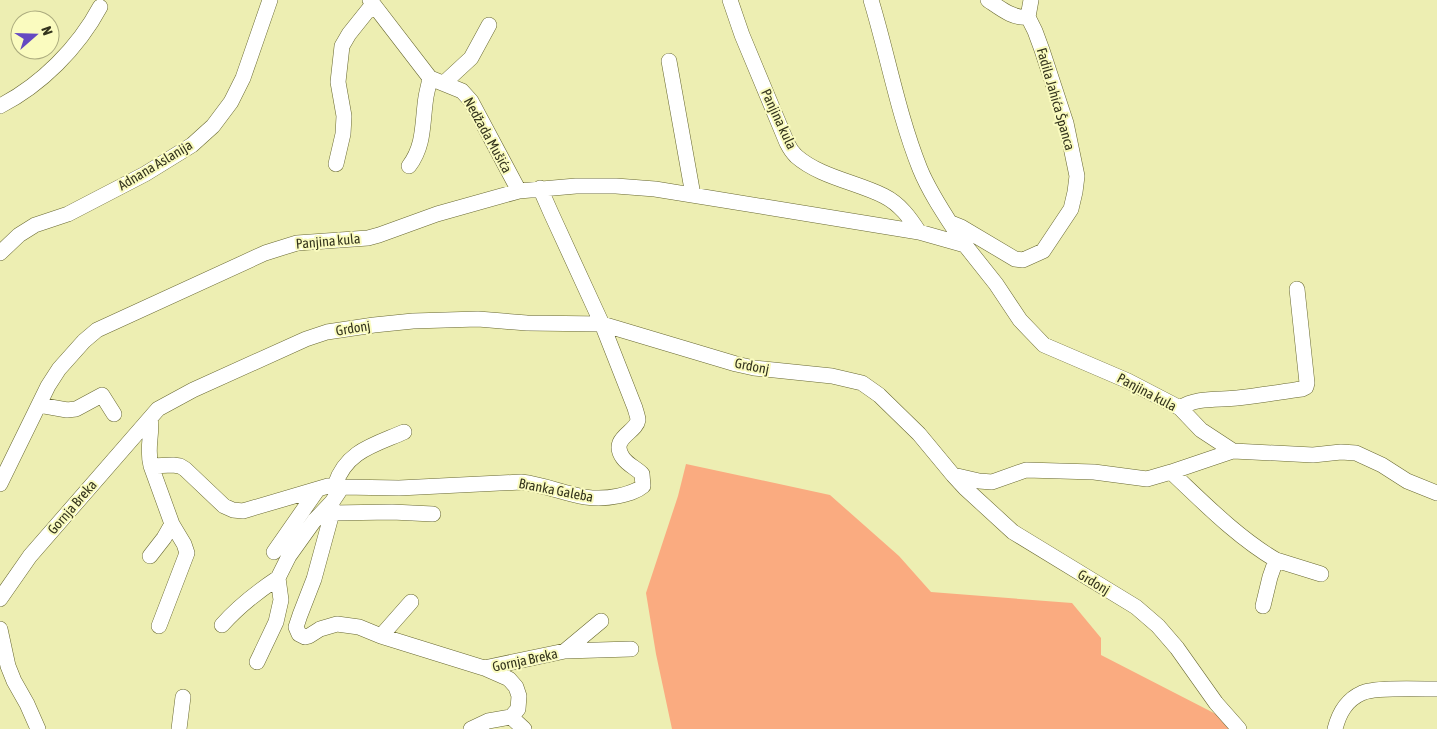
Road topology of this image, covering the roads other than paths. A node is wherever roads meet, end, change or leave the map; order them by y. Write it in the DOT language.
graph roads {
  1 [pos="270,0"];
  2 [pos="730,0"];
  3 [pos="871,0"];
  4 [pos="988,0"];
  5 [pos="1031,0"];
  6 [pos="371,2"];
  7 [pos="100,7"];
  8 [pos="1028,17"];
  9 [pos="489,25"];
  10 [pos="670,61"];
  11 [pos="437,80"];
  12 [pos="0,106"];
  13 [pos="336,164"];
  14 [pos="409,166"];
  15 [pos="540,188"];
  16 [pos="519,191"];
  17 [pos="693,195"];
  18 [pos="950,223"];
  19 [pos="919,232"];
  20 [pos="965,245"];
  21 [pos="0,253"];
  22 [pos="1297,289"];
  23 [pos="602,324"];
  24 [pos="38,405"];
  25 [pos="1180,408"];
  26 [pos="114,414"];
  27 [pos="150,418"];
  28 [pos="404,432"];
  29 [pos="1233,451"];
  30 [pos="151,466"];
  31 [pos="1171,472"];
  32 [pos="953,475"];
  33 [pos="0,484"];
  34 [pos="338,486"];
  35 [pos="318,489"];
  36 [pos="1437,493"];
  37 [pos="332,507"];
  38 [pos="433,514"];
  39 [pos="172,524"];
  40 [pos="274,552"];
  41 [pos="150,556"];
  42 [pos="1276,560"];
  43 [pos="1321,574"];
  44 [pos="278,578"];
  45 [pos="0,599"];
  46 [pos="411,602"];
  47 [pos="1264,606"];
  48 [pos="601,621"];
  49 [pos="222,625"];
  50 [pos="159,626"];
  51 [pos="0,629"];
  52 [pos="381,636"];
  53 [pos="631,649"];
  54 [pos="565,651"];
  55 [pos="257,662"];
  56 [pos="484,668"];
  57 [pos="1436,689"];
  58 [pos="183,697"];
  59 [pos="511,717"];
  60 [pos="38,729"];
  61 [pos="179,729"];
  62 [pos="470,729"];
  63 [pos="524,729"];
  64 [pos="1239,729"];
  65 [pos="1335,729"];
  1 -- 21 [label="street, Adnana Aslanija"];
  2 -- 19 [label="street, Panjina kula"];
  3 -- 18 [label="street"];
  4 -- 8 [label="street"];
  5 -- 8 [label="street"];
  6 -- 11 [label="street, Nedžada Mušića"];
  6 -- 13 [label="street"];
  7 -- 12 [label="street"];
  8 -- 18 [label="street, Fadila Jahića Španca"];
  9 -- 11 [label="street"];
  10 -- 17 [label="street"];
  11 -- 14 [label="street"];
  11 -- 16 [label="street, Nedžada Mušića"];
  15 -- 16 [label="street, Panjina kula"];
  15 -- 17 [label="street, Panjina kula"];
  15 -- 23 [label="street"];
  16 -- 24 [label="street, Panjina kula"];
  17 -- 19 [label="street, Panjina kula"];
  18 -- 20 [label="street"];
  19 -- 20 [label="street, Panjina kula"];
  20 -- 25 [label="street, Panjina kula"];
  22 -- 25 [label="street"];
  23 -- 27 [label="street, Grdonj"];
  23 -- 32 [label="street, Grdonj"];
  23 -- 34 [label="street, Branka Galeba"];
  24 -- 26 [label="street"];
  24 -- 33 [label="street, Panjina kula"];
  25 -- 29 [label="street, Panjina kula"];
  27 -- 30 [label="street"];
  27 -- 45 [label="street, Gornja Breka"];
  28 -- 34 [label="street"];
  29 -- 31 [label="street"];
  29 -- 36 [label="street"];
  30 -- 35 [label="street, Branka Galeba"];
  30 -- 39 [label="street"];
  31 -- 32 [label="street"];
  31 -- 42 [label="street"];
  32 -- 64 [label="street, Grdonj"];
  34 -- 35 [label="street, Branka Galeba"];
  34 -- 37 [label="street"];
  35 -- 40 [label="street"];
  37 -- 38 [label="street"];
  37 -- 44 [label="street"];
  37 -- 52 [label="street, Gornja Breka"];
  39 -- 41 [label="street"];
  39 -- 50 [label="street"];
  42 -- 43 [label="street"];
  42 -- 47 [label="street"];
  44 -- 49 [label="street"];
  44 -- 55 [label="street"];
  46 -- 52 [label="street"];
  48 -- 54 [label="street, Gornja Breka"];
  51 -- 60 [label="street"];
  52 -- 56 [label="street, Gornja Breka"];
  53 -- 54 [label="street, Gornja Breka"];
  54 -- 56 [label="street, Gornja Breka"];
  56 -- 59 [label="street, Gornja Breka"];
  57 -- 65 [label="street"];
  58 -- 61 [label="street"];
  59 -- 62 [label="street"];
  59 -- 63 [label="street"];
}
